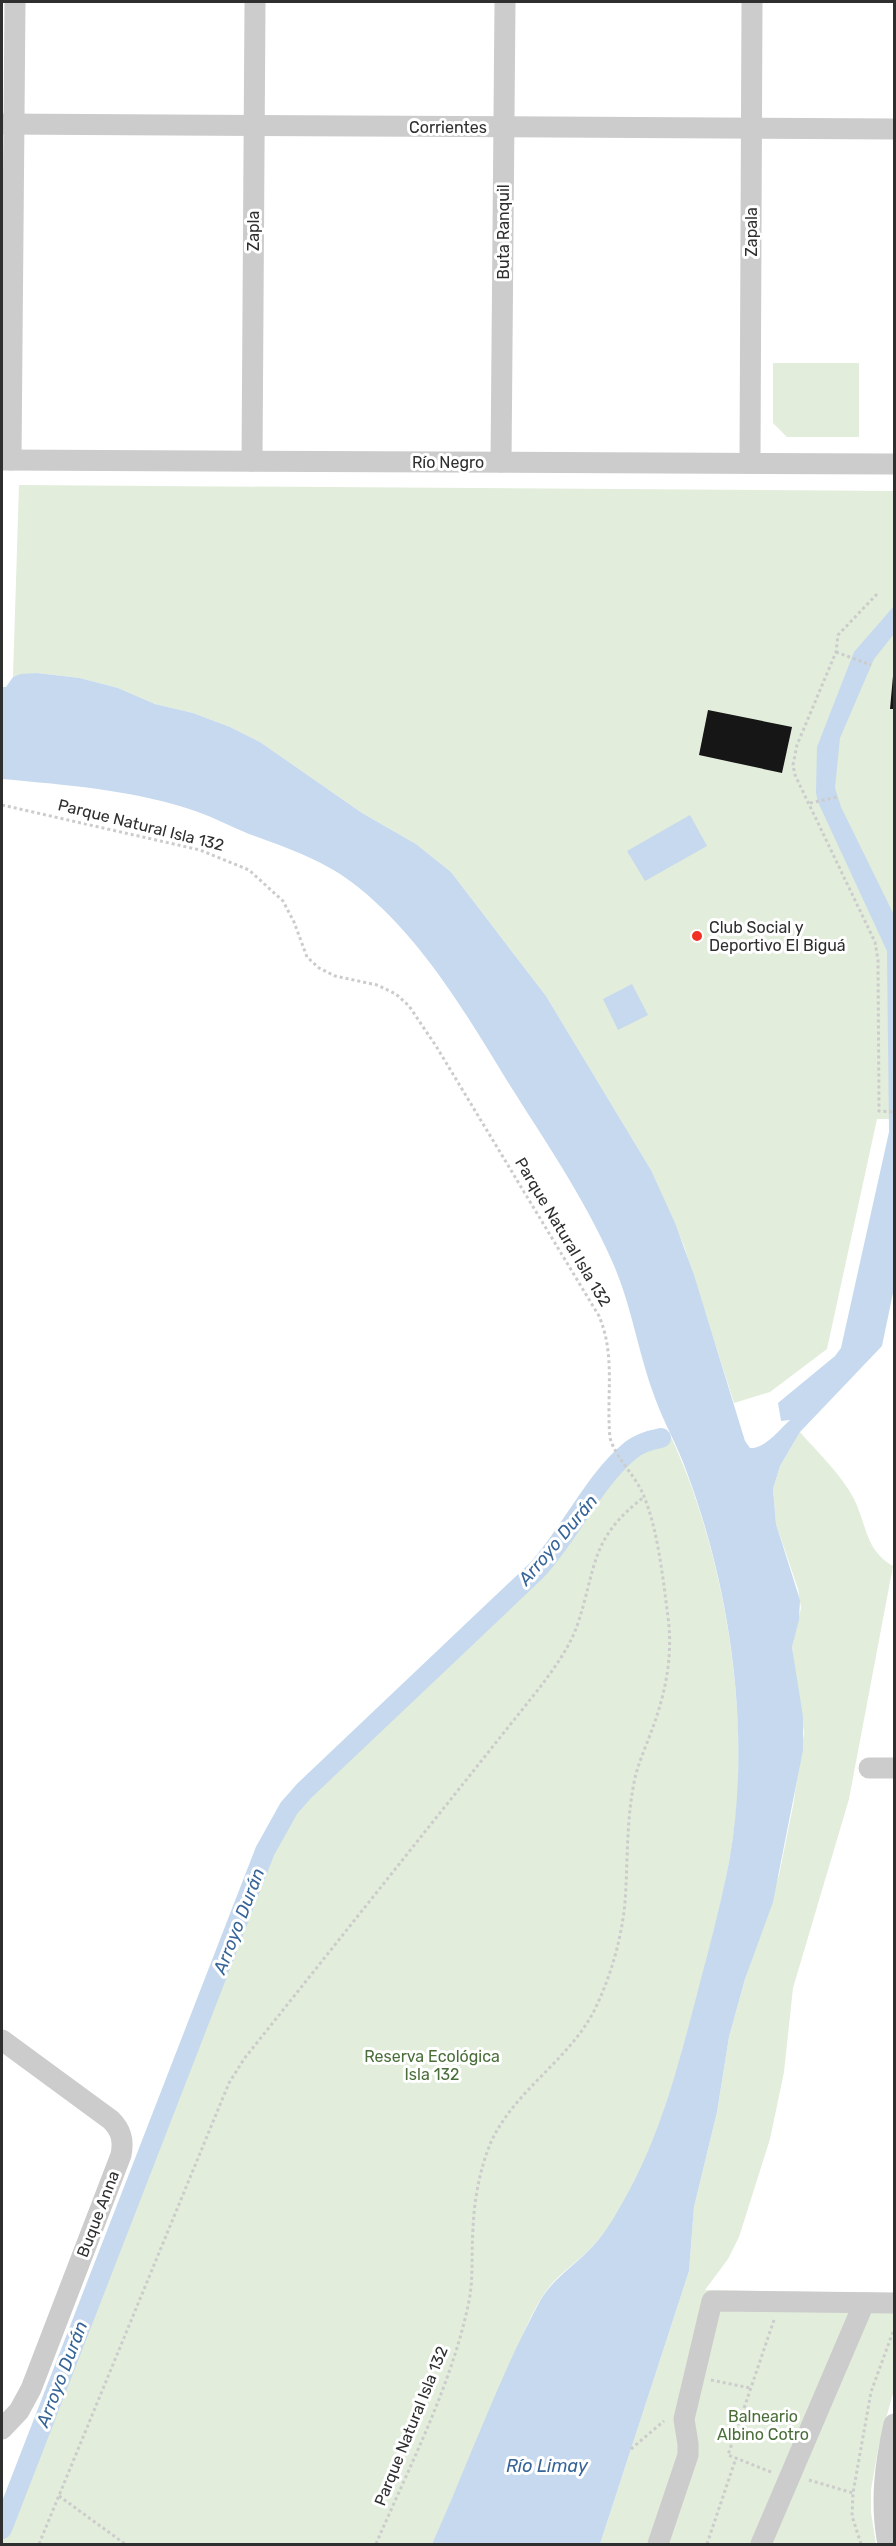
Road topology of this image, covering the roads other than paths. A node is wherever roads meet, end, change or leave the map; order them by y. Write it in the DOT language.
graph roads {
  1 [pos="15,2"];
  2 [pos="255,2"];
  3 [pos="505,2"];
  4 [pos="752,2"];
  5 [pos="8,124"];
  6 [pos="254,126"];
  7 [pos="504,127"];
  8 [pos="752,129"];
  9 [pos="894,129"];
  10 [pos="6,460"];
  11 [pos="252,461"];
  12 [pos="501,462"];
  13 [pos="750,464"];
  14 [pos="894,464"];
  15 [pos="869,1768"];
  16 [pos="894,1768"];
  17 [pos="2,2040"];
  18 [pos="864,2303"];
  19 [pos="894,2303"];
  20 [pos="894,2424"];
  21 [pos="2,2429"];
  22 [pos="890,2481"];
  23 [pos="658,2544"];
  24 [pos="761,2544"];
  25 [pos="888,2544"];
  1 -- 5 [label="street"];
  2 -- 6 [label="street, Zapla"];
  3 -- 7 [label="street, Buta Ranquil"];
  4 -- 8 [label="street, Zapala"];
  5 -- 6 [label="street, Corrientes"];
  5 -- 10 [label="street"];
  6 -- 7 [label="street, Corrientes"];
  6 -- 11 [label="street, Zapla"];
  7 -- 8 [label="street, Corrientes"];
  7 -- 12 [label="street, Buta Ranquil"];
  8 -- 9 [label="street, Corrientes"];
  8 -- 13 [label="street, Zapala"];
  10 -- 11 [label="street, Río Negro"];
  11 -- 12 [label="street, Río Negro"];
  12 -- 13 [label="street, Río Negro"];
  13 -- 14 [label="street, Río Negro"];
  15 -- 16 [label="street"];
  17 -- 21 [label="street, Buque Anna"];
  18 -- 19 [label="street"];
  18 -- 23 [label="street"];
  18 -- 24 [label="street"];
  20 -- 22 [label="street"];
  22 -- 25 [label="street"];
}
